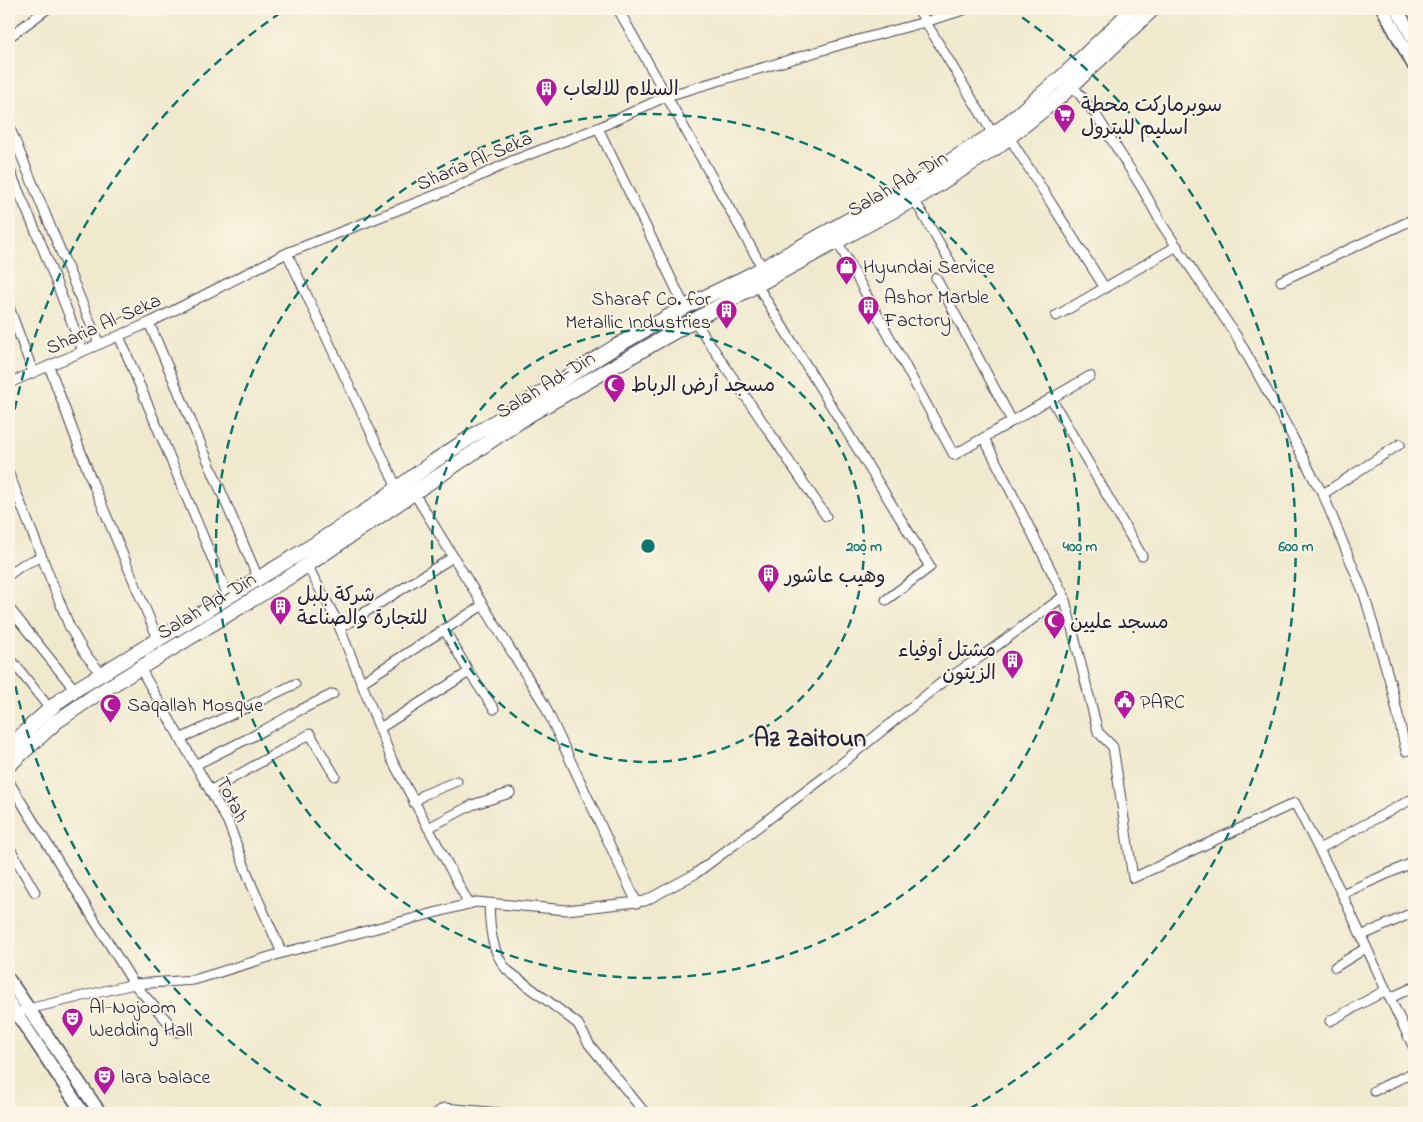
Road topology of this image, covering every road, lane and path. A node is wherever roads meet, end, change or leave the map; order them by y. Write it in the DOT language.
graph roads {
  1 [pos="47,9"];
  2 [pos="618,9"];
  3 [pos="918,9"];
  4 [pos="967,9"];
  5 [pos="1133,9"];
  6 [pos="1153,9"];
  7 [pos="1383,9"];
  8 [pos="1397,9"];
  9 [pos="925,22"];
  10 [pos="9,38"];
  11 [pos="1414,40"];
  12 [pos="1414,66"];
  13 [pos="1072,85"];
  14 [pos="667,96"];
  15 [pos="9,126"];
  16 [pos="598,128"];
  17 [pos="993,134"];
  18 [pos="1009,137"];
  19 [pos="9,169"];
  20 [pos="914,199"];
  21 [pos="1414,220"];
  22 [pos="837,241"];
  23 [pos="1177,246"];
  24 [pos="287,253"];
  25 [pos="952,264"];
  26 [pos="762,267"];
  27 [pos="936,278"];
  28 [pos="1281,281"];
  29 [pos="757,285"];
  30 [pos="1105,288"];
  31 [pos="9,307"];
  32 [pos="685,307"];
  33 [pos="1056,316"];
  34 [pos="694,320"];
  35 [pos="151,322"];
  36 [pos="118,336"];
  37 [pos="99,344"];
  38 [pos="83,351"];
  39 [pos="49,366"];
  40 [pos="33,372"];
  41 [pos="1090,376"];
  42 [pos="9,383"];
  43 [pos="1051,398"];
  44 [pos="1012,421"];
  45 [pos="984,438"];
  46 [pos="1400,444"];
  47 [pos="9,474"];
  48 [pos="397,488"];
  49 [pos="414,493"];
  50 [pos="1323,494"];
  51 [pos="826,516"];
  52 [pos="42,556"];
  53 [pos="1142,556"];
  54 [pos="453,557"];
  55 [pos="307,566"];
  56 [pos="9,575"];
  57 [pos="258,578"];
  58 [pos="228,596"];
  59 [pos="1064,596"];
  60 [pos="886,600"];
  61 [pos="483,605"];
  62 [pos="9,608"];
  63 [pos="340,628"];
  64 [pos="444,630"];
  65 [pos="158,639"];
  66 [pos="9,657"];
  67 [pos="140,668"];
  68 [pos="469,672"];
  69 [pos="101,673"];
  70 [pos="362,682"];
  71 [pos="294,684"];
  72 [pos="74,690"];
  73 [pos="333,694"];
  74 [pos="50,709"];
  75 [pos="494,709"];
  76 [pos="380,728"];
  77 [pos="180,739"];
  78 [pos="10,746"];
  79 [pos="1406,751"];
  80 [pos="195,764"];
  81 [pos="9,765"];
  82 [pos="335,776"];
  83 [pos="457,781"];
  84 [pos="9,782"];
  85 [pos="210,791"];
  86 [pos="510,793"];
  87 [pos="1414,798"];
  88 [pos="414,803"];
  89 [pos="428,828"];
  90 [pos="9,847"];
  91 [pos="1319,849"];
  92 [pos="1414,862"];
  93 [pos="35,892"];
  94 [pos="1342,894"];
  95 [pos="637,903"];
  96 [pos="469,904"];
  97 [pos="489,904"];
  98 [pos="1414,912"];
  99 [pos="1361,936"];
  100 [pos="1366,948"];
  101 [pos="282,953"];
  102 [pos="1335,967"];
  103 [pos="9,980"];
  104 [pos="134,984"];
  105 [pos="1414,987"];
  106 [pos="1388,994"];
  107 [pos="16,1011"];
  108 [pos="1330,1021"];
  109 [pos="177,1032"];
  110 [pos="1413,1041"];
  111 [pos="1414,1072"];
  112 [pos="1374,1091"];
  113 [pos="83,1113"];
  114 [pos="100,1113"];
  115 [pos="436,1113"];
  116 [pos="500,1113"];
  117 [pos="645,1113"];
  1 -- 10 [label="street"];
  2 -- 14 [label="street"];
  3 -- 9 [label="street"];
  4 -- 9 [label="street, Sharia Al-Seka"];
  5 -- 17 [label="highway, Salah Ad-Din"];
  6 -- 13 [label="highway, Salah Ad-Din"];
  7 -- 12 [label="main road"];
  8 -- 11 [label="main road"];
  9 -- 14 [label="street, Sharia Al-Seka"];
  9 -- 17 [label="street"];
  13 -- 18 [label="highway, Salah Ad-Din"];
  13 -- 23 [label="street"];
  14 -- 16 [label="street, Sharia Al-Seka"];
  14 -- 26 [label="street"];
  15 -- 37 [label="street"];
  16 -- 24 [label="street, Sharia Al-Seka"];
  16 -- 32 [label="street"];
  17 -- 26 [label="highway, Salah Ad-Din"];
  18 -- 20 [label="highway, Salah Ad-Din"];
  18 -- 30 [label="street"];
  19 -- 38 [label="street"];
  20 -- 22 [label="highway, Salah Ad-Din"];
  20 -- 25 [label="street"];
  21 -- 28 [label="street"];
  22 -- 29 [label="highway, Salah Ad-Din"];
  22 -- 45 [label="street"];
  23 -- 30 [label="street"];
  23 -- 50 [label="street"];
  24 -- 35 [label="street, Sharia Al-Seka"];
  24 -- 48 [label="street"];
  26 -- 32 [label="highway, Salah Ad-Din"];
  27 -- 44 [label="street"];
  29 -- 34 [label="highway, Salah Ad-Din"];
  29 -- 60 [label="street"];
  30 -- 33 [label="street"];
  31 -- 40 [label="street"];
  32 -- 48 [label="highway, Salah Ad-Din"];
  34 -- 49 [label="highway, Salah Ad-Din"];
  34 -- 51 [label="street"];
  35 -- 36 [label="street, Sharia Al-Seka"];
  35 -- 57 [label="street"];
  36 -- 37 [label="street, Sharia Al-Seka"];
  36 -- 58 [label="street"];
  37 -- 38 [label="street, Sharia Al-Seka"];
  38 -- 39 [label="street, Sharia Al-Seka"];
  39 -- 40 [label="street, Sharia Al-Seka"];
  39 -- 65 [label="street"];
  40 -- 42 [label="street, Sharia Al-Seka"];
  41 -- 43 [label="street"];
  43 -- 44 [label="street"];
  43 -- 53 [label="street"];
  44 -- 45 [label="street"];
  45 -- 59 [label="street"];
  46 -- 50 [label="street"];
  47 -- 52 [label="street"];
  48 -- 57 [label="highway, Salah Ad-Din"];
  49 -- 54 [label="street"];
  49 -- 55 [label="highway, Salah Ad-Din"];
  50 -- 79 [label="street"];
  52 -- 56 [label="street"];
  52 -- 69 [label="street"];
  54 -- 61 [label="street"];
  54 -- 63 [label="street"];
  55 -- 63 [label="street"];
  55 -- 67 [label="highway, Salah Ad-Din"];
  57 -- 58 [label="highway, Salah Ad-Din"];
  58 -- 65 [label="highway, Salah Ad-Din"];
  59 -- 91 [label="street"];
  59 -- 95 [label="street"];
  61 -- 64 [label="street"];
  61 -- 95 [label="street"];
  62 -- 72 [label="street"];
  63 -- 70 [label="street"];
  64 -- 68 [label="street"];
  64 -- 70 [label="street"];
  65 -- 69 [label="highway, Salah Ad-Din"];
  66 -- 74 [label="street"];
  67 -- 77 [label="street, Totah"];
  67 -- 81 [label="highway, Salah Ad-Din"];
  68 -- 75 [label="street"];
  68 -- 76 [label="street"];
  69 -- 72 [label="highway, Salah Ad-Din"];
  70 -- 76 [label="street"];
  71 -- 77 [label="street"];
  72 -- 74 [label="highway, Salah Ad-Din"];
  73 -- 80 [label="street"];
  74 -- 78 [label="highway, Salah Ad-Din"];
  76 -- 88 [label="street"];
  77 -- 80 [label="street, Totah"];
  80 -- 85 [label="street, Totah"];
  82 -- 85 [label="street"];
  83 -- 88 [label="street"];
  84 -- 104 [label="street"];
  85 -- 101 [label="street, Totah"];
  86 -- 89 [label="street"];
  87 -- 91 [label="street"];
  88 -- 89 [label="street"];
  89 -- 96 [label="street"];
  90 -- 93 [label="street"];
  91 -- 94 [label="street"];
  92 -- 94 [label="street"];
  94 -- 99 [label="street"];
  95 -- 97 [label="street"];
  96 -- 97 [label="street"];
  96 -- 101 [label="street"];
  97 -- 117 [label="street"];
  98 -- 99 [label="street"];
  99 -- 100 [label="street"];
  100 -- 102 [label="street"];
  100 -- 106 [label="street"];
  101 -- 104 [label="street"];
  103 -- 107 [label="main road"];
  104 -- 107 [label="street"];
  104 -- 109 [label="street"];
  105 -- 106 [label="street"];
  106 -- 108 [label="street"];
  106 -- 110 [label="street"];
  107 -- 113 [label="main road"];
  107 -- 114 [label="main road"];
  111 -- 112 [label="street"];
  115 -- 116 [label="street"];
}
